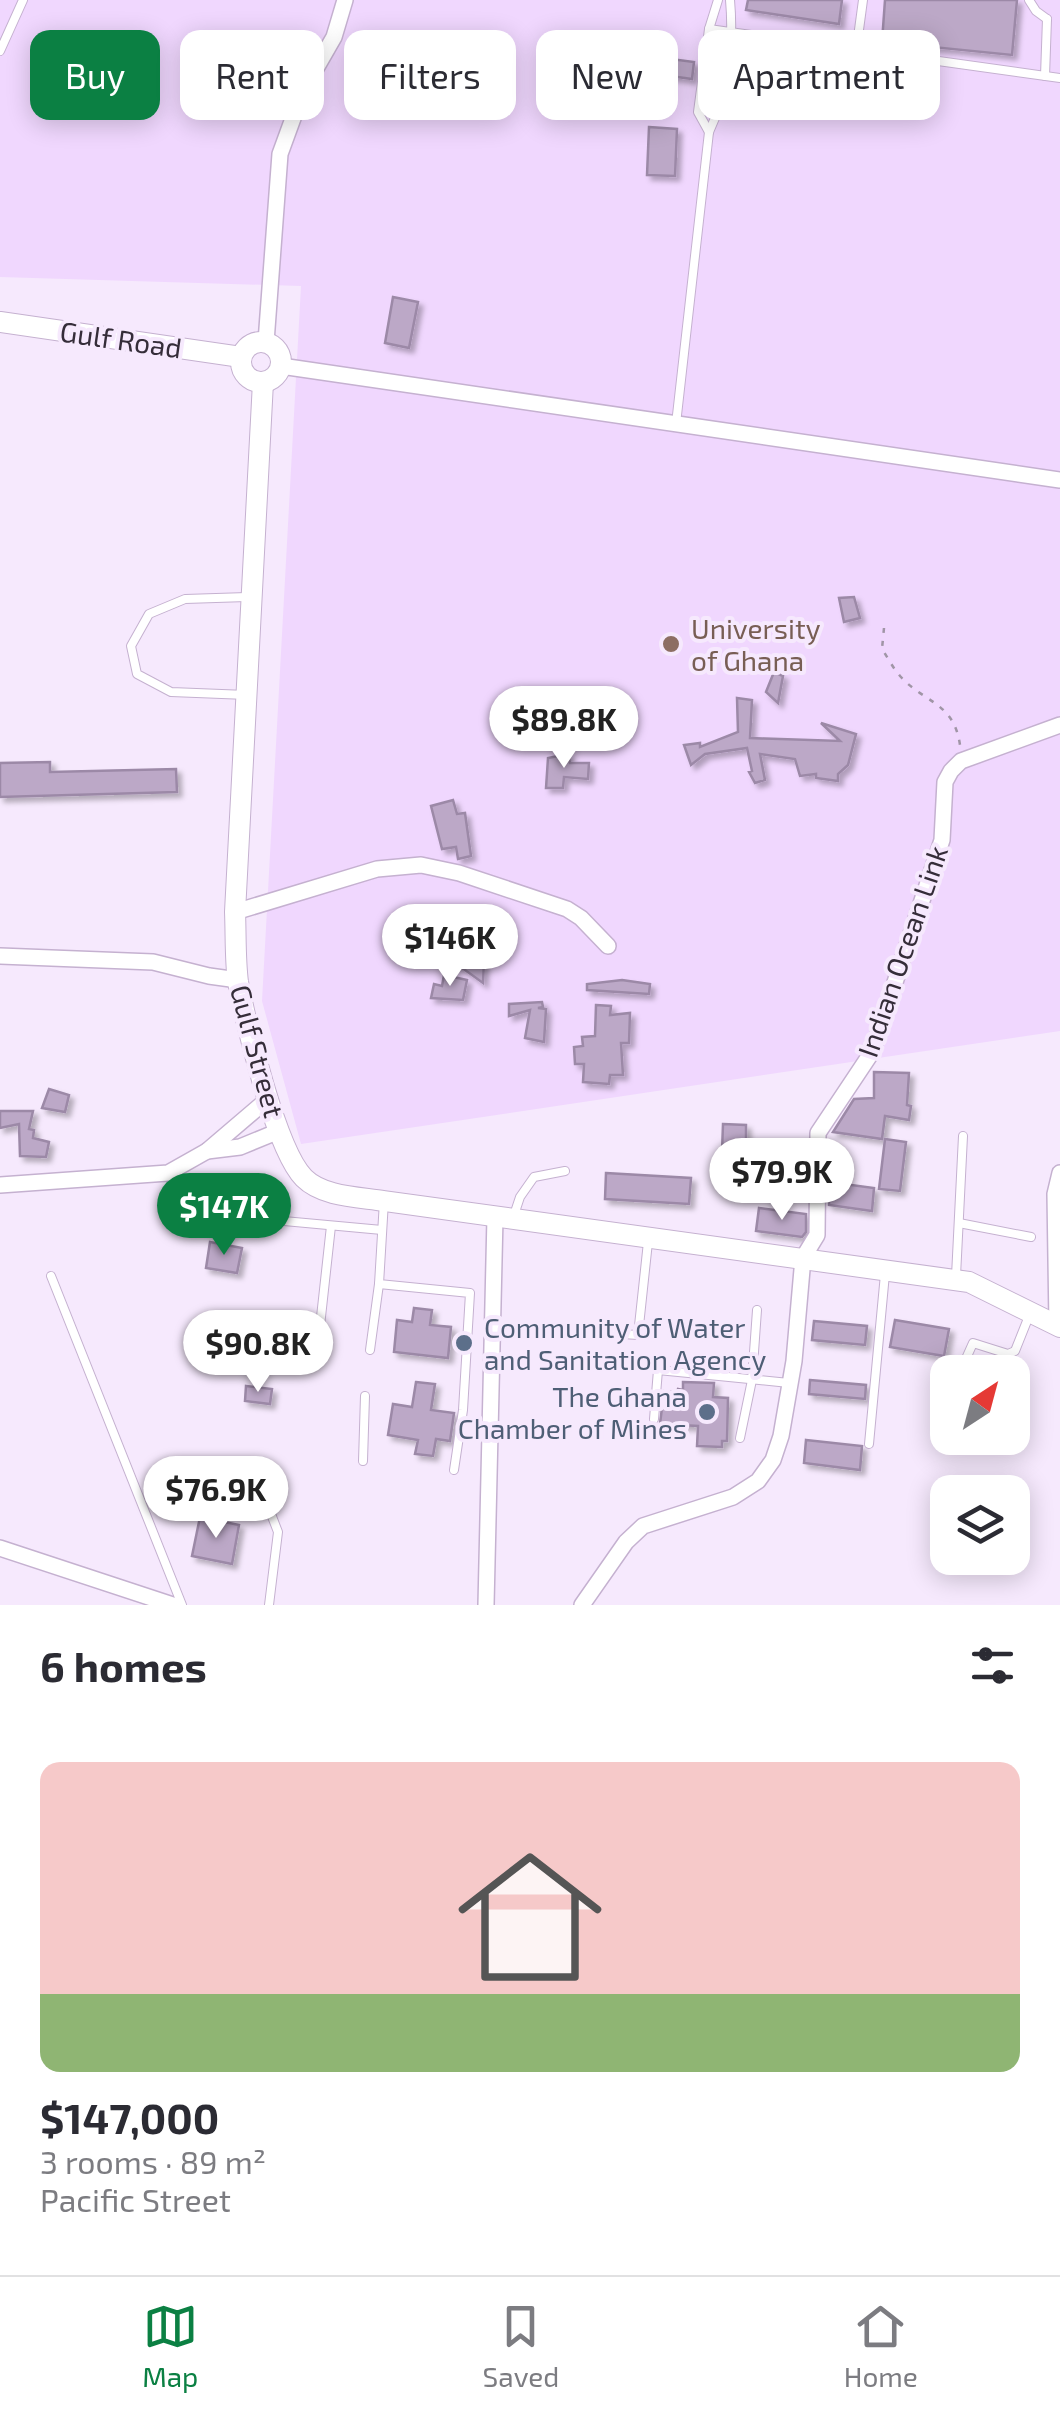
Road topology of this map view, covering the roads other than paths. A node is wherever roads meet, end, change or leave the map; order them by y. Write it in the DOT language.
graph roads {
  1 [pos="23,0"];
  2 [pos="345,0"];
  3 [pos="718,0"];
  4 [pos="730,0"];
  5 [pos="862,0"];
  6 [pos="1030,0"];
  7 [pos="1058,16"];
  8 [pos="1047,19"];
  9 [pos="710,29"];
  10 [pos="715,30"];
  11 [pos="733,30"];
  12 [pos="859,30"];
  13 [pos="0,52"];
  14 [pos="940,63"];
  15 [pos="1045,76"];
  16 [pos="1060,78"];
  17 [pos="715,120"];
  18 [pos="709,132"];
  19 [pos="0,322"];
  20 [pos="266,342"];
  21 [pos="242,357"];
  22 [pos="282,366"];
  23 [pos="263,382"];
  24 [pos="676,424"];
  25 [pos="1060,480"];
  26 [pos="252,596"];
  27 [pos="247,695"];
  28 [pos="1060,725"];
  29 [pos="235,912"];
  30 [pos="608,946"];
  31 [pos="0,956"];
  32 [pos="238,980"];
  33 [pos="268,1100"];
  34 [pos="279,1131"];
  35 [pos="963,1136"];
  36 [pos="207,1150"];
  37 [pos="565,1171"];
  38 [pos="1060,1173"];
  39 [pos="0,1185"];
  40 [pos="384,1201"];
  41 [pos="251,1218"];
  42 [pos="504,1218"];
  43 [pos="959,1223"];
  44 [pos="331,1226"];
  45 [pos="382,1230"];
  46 [pos="648,1238"];
  47 [pos="1031,1238"];
  48 [pos="802,1258"];
  49 [pos="886,1270"];
  50 [pos="50,1276"];
  51 [pos="956,1280"];
  52 [pos="380,1284"];
  53 [pos="758,1310"];
  54 [pos="1031,1312"];
  55 [pos="320,1326"];
  56 [pos="1058,1326"];
  57 [pos="591,1332"];
  58 [pos="370,1350"];
  59 [pos="967,1355"];
  60 [pos="752,1380"];
  61 [pos="790,1384"];
  62 [pos="365,1396"];
  63 [pos="654,1419"];
  64 [pos="740,1438"];
  65 [pos="869,1444"];
  66 [pos="363,1461"];
  67 [pos="454,1470"];
  68 [pos="230,1492"];
  69 [pos="0,1548"];
  70 [pos="173,1605"];
  71 [pos="182,1605"];
  72 [pos="269,1605"];
  73 [pos="486,1605"];
  74 [pos="582,1605"];
  1 -- 13 [label="lane"];
  2 -- 20 [label="street"];
  3 -- 9 [label="lane"];
  4 -- 11 [label="lane"];
  5 -- 12 [label="lane"];
  6 -- 8 [label="lane"];
  7 -- 8 [label="lane"];
  8 -- 15 [label="lane"];
  9 -- 10 [label="lane"];
  9 -- 18 [label="lane"];
  14 -- 15 [label="lane"];
  15 -- 16 [label="lane"];
  17 -- 18 [label="lane"];
  18 -- 24 [label="lane"];
  19 -- 21 [label="street, Gulf Road"];
  20 -- 21 [label="street"];
  20 -- 22 [label="street"];
  21 -- 23 [label="street"];
  22 -- 23 [label="street"];
  22 -- 24 [label="street"];
  23 -- 26 [label="street, Gulf Street"];
  24 -- 25 [label="street"];
  26 -- 27 [label="street, Gulf Street"];
  26 -- 27 [label="lane"];
  27 -- 29 [label="street, Gulf Street"];
  28 -- 48 [label="street, Indian Ocean Link"];
  29 -- 30 [label="street"];
  29 -- 32 [label="street, Gulf Street"];
  31 -- 32 [label="street"];
  32 -- 33 [label="street, Gulf Street"];
  33 -- 34 [label="street, Gulf Street"];
  33 -- 36 [label="street"];
  34 -- 36 [label="street"];
  34 -- 40 [label="street, Gulf Street"];
  35 -- 43 [label="lane"];
  36 -- 39 [label="street"];
  37 -- 42 [label="lane"];
  38 -- 56 [label="street"];
  40 -- 42 [label="street, Gulf Street"];
  40 -- 45 [label="lane"];
  41 -- 44 [label="lane"];
  42 -- 46 [label="street, Gulf Street"];
  42 -- 73 [label="street"];
  43 -- 47 [label="lane"];
  43 -- 51 [label="lane"];
  44 -- 45 [label="lane"];
  44 -- 55 [label="lane"];
  45 -- 52 [label="lane"];
  46 -- 48 [label="street, Gulf Street"];
  46 -- 57 [label="lane"];
  48 -- 49 [label="street, Gulf Street"];
  48 -- 61 [label="street, Indian Ocean Link"];
  49 -- 51 [label="street, Gulf Street"];
  49 -- 65 [label="lane"];
  50 -- 71 [label="lane"];
  51 -- 54 [label="street, Gulf Street"];
  52 -- 58 [label="lane"];
  52 -- 67 [label="lane"];
  53 -- 60 [label="lane"];
  54 -- 56 [label="street, Gulf Street"];
  54 -- 59 [label="lane"];
  60 -- 61 [label="lane"];
  60 -- 63 [label="lane"];
  60 -- 64 [label="lane"];
  61 -- 74 [label="street, Indian Ocean Link"];
  62 -- 66 [label="lane"];
  68 -- 72 [label="lane"];
  69 -- 70 [label="street"];
}
